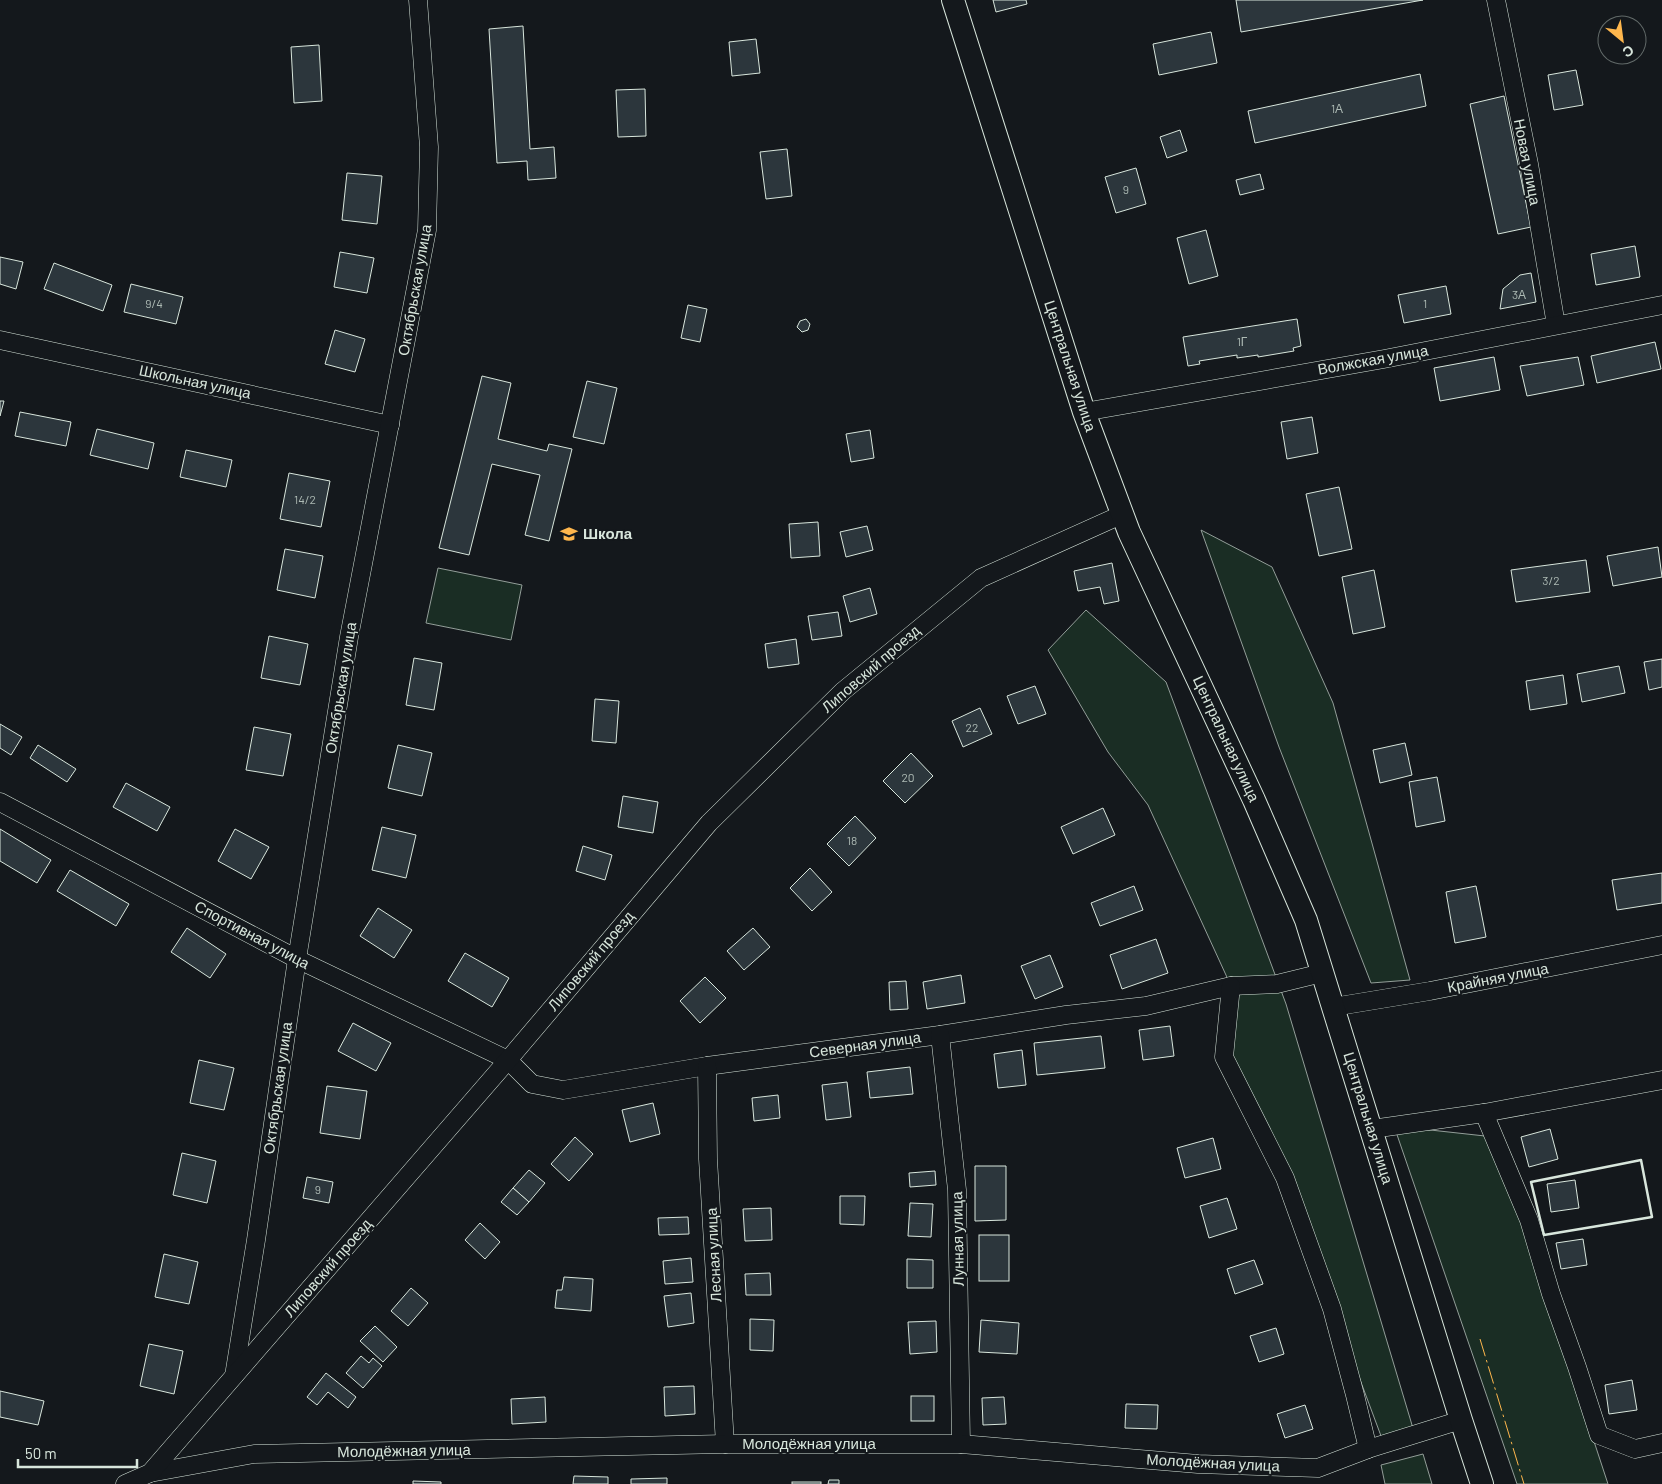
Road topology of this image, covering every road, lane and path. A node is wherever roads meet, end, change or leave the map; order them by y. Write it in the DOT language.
graph roads {
  1 [pos="418,0"];
  2 [pos="953,0"];
  3 [pos="1496,0"];
  4 [pos="1662,305"];
  5 [pos="1556,325"];
  6 [pos="0,340"];
  7 [pos="1084,412"];
  8 [pos="390,425"];
  9 [pos="1123,514"];
  10 [pos="0,802"];
  11 [pos="1662,945"];
  12 [pos="297,959"];
  13 [pos="1322,973"];
  14 [pos="1231,986"];
  15 [pos="1333,1007"];
  16 [pos="940,1035"];
  17 [pos="508,1060"];
  18 [pos="707,1066"];
  19 [pos="1662,1080"];
  20 [pos="1484,1113"];
  21 [pos="1372,1129"];
  22 [pos="234,1377"];
  23 [pos="1461,1420"];
  24 [pos="1662,1443"];
  25 [pos="725,1444"];
  26 [pos="962,1444"];
  27 [pos="1368,1449"];
  28 [pos="150,1473"];
  29 [pos="125,1484"];
  30 [pos="1482,1484"];
  1 -- 8 [label="street, Октябрьская улица"];
  2 -- 7 [label="main road, Центральная улица"];
  3 -- 5 [label="street, Новая улица"];
  4 -- 5 [label="street, Волжская улица"];
  5 -- 7 [label="street, Волжская улица"];
  6 -- 8 [label="street, Школьная улица"];
  7 -- 9 [label="main road, Центральная улица"];
  8 -- 12 [label="street, Октябрьская улица"];
  9 -- 13 [label="main road, Центральная улица"];
  9 -- 17 [label="street, Липовский проезд"];
  10 -- 12 [label="street, Спортивная улица"];
  11 -- 15 [label="street, Крайняя улица"];
  12 -- 17 [label="street, Спортивная улица"];
  12 -- 22 [label="street, Октябрьская улица"];
  13 -- 14 [label="street, Северная улица"];
  13 -- 15 [label="main road, Центральная улица"];
  14 -- 16 [label="street, Северная улица"];
  14 -- 27 [label="street"];
  15 -- 21 [label="main road, Центральная улица"];
  16 -- 18 [label="street, Северная улица"];
  16 -- 26 [label="street, Лунная улица"];
  17 -- 18 [label="street, Северная улица"];
  17 -- 22 [label="street, Липовский проезд"];
  18 -- 25 [label="street, Лесная улица"];
  19 -- 20 [label="street"];
  20 -- 21 [label="street"];
  20 -- 24 [label="street"];
  21 -- 23 [label="main road, Центральная улица"];
  22 -- 28 [label="street, Липовский проезд"];
  23 -- 27 [label="street, Молодёжная улица"];
  23 -- 30 [label="main road, Центральная улица"];
  25 -- 26 [label="street, Молодёжная улица"];
  25 -- 28 [label="street, Молодёжная улица"];
  26 -- 27 [label="street, Молодёжная улица"];
  28 -- 29 [label="street, Липовский проезд"];
}
